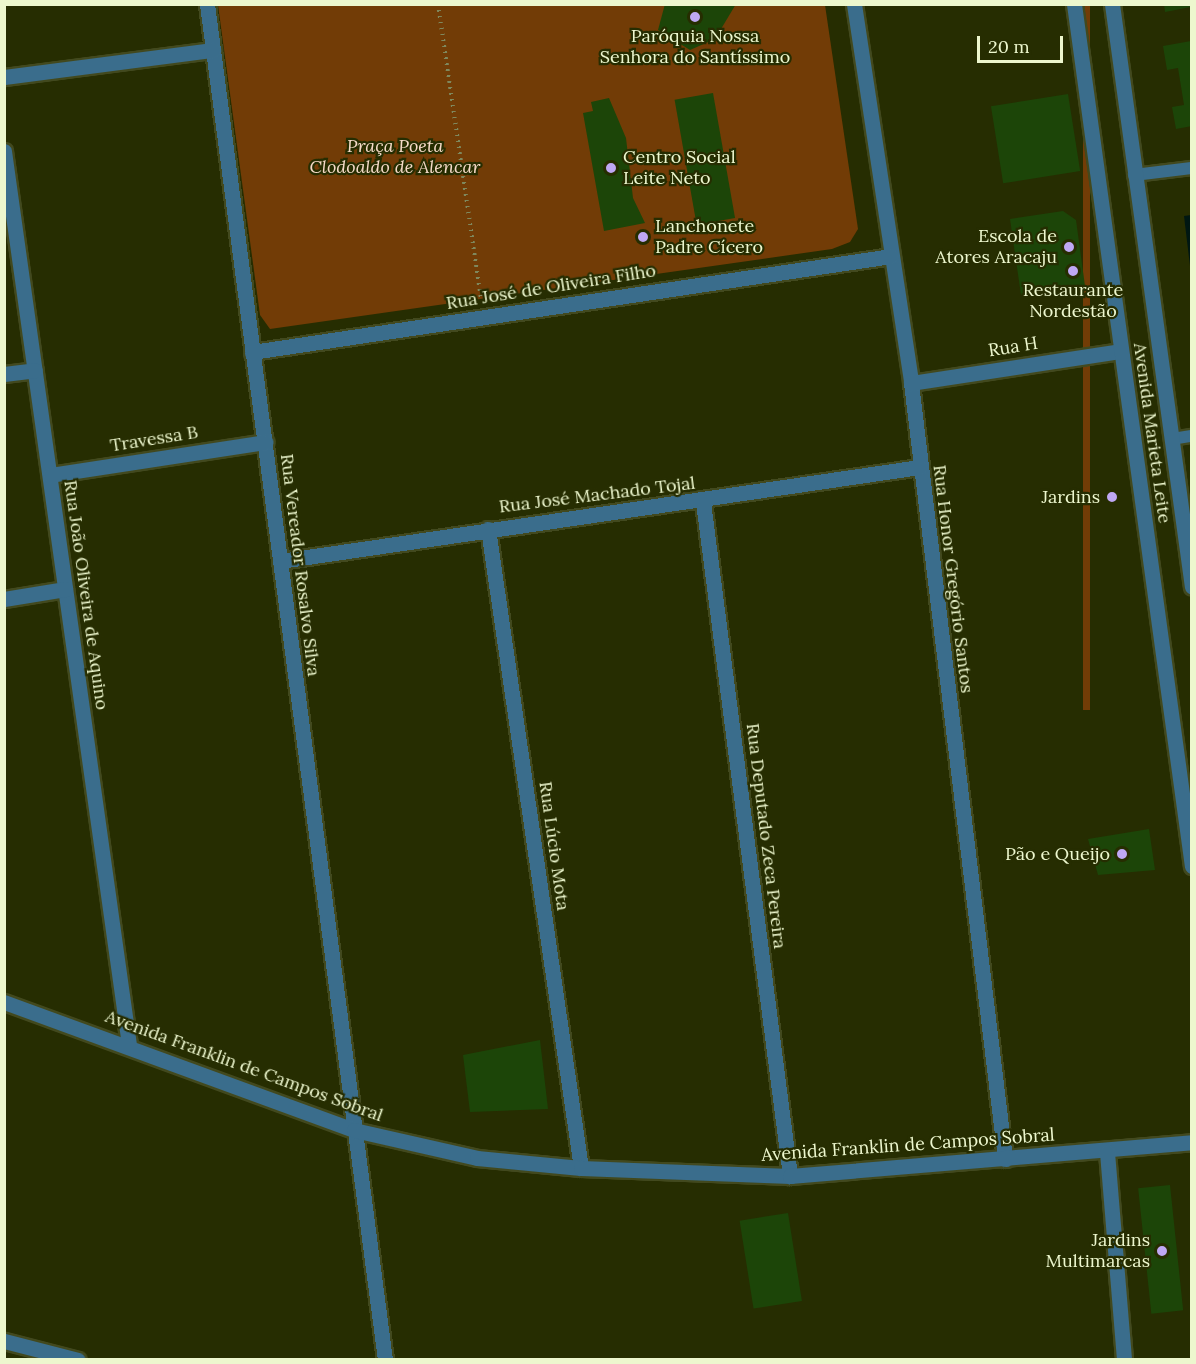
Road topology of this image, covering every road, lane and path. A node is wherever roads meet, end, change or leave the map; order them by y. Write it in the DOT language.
graph roads {
  1 [pos="207,4"];
  2 [pos="438,4"];
  3 [pos="854,4"];
  4 [pos="1074,4"];
  5 [pos="1112,4"];
  6 [pos="213,50"];
  7 [pos="4,77"];
  8 [pos="5,160"];
  9 [pos="1191,168"];
  10 [pos="1134,175"];
  11 [pos="891,256"];
  12 [pos="484,317"];
  13 [pos="1121,351"];
  14 [pos="252,352"];
  15 [pos="35,370"];
  16 [pos="4,374"];
  17 [pos="911,383"];
  18 [pos="1191,436"];
  19 [pos="1172,439"];
  20 [pos="264,442"];
  21 [pos="920,467"];
  22 [pos="50,475"];
  23 [pos="703,502"];
  24 [pos="488,529"];
  25 [pos="280,561"];
  26 [pos="1191,587"];
  27 [pos="66,589"];
  28 [pos="4,599"];
  29 [pos="1191,866"];
  30 [pos="4,1002"];
  31 [pos="129,1045"];
  32 [pos="354,1130"];
  33 [pos="1191,1142"];
  34 [pos="1107,1152"];
  35 [pos="1005,1159"];
  36 [pos="581,1168"];
  37 [pos="790,1176"];
  38 [pos="4,1341"];
  39 [pos="78,1359"];
  40 [pos="385,1359"];
  41 [pos="1124,1359"];
  1 -- 6 [label="street, Rua Vereador Rosalvo Silva"];
  2 -- 12 [label="path"];
  3 -- 11 [label="street, Rua Honor Gregório Santos"];
  4 -- 13 [label="street, Avenida Marieta Leite"];
  5 -- 10 [label="street, Avenida Marieta Leite"];
  6 -- 7 [label="street"];
  6 -- 14 [label="street, Rua Vereador Rosalvo Silva"];
  8 -- 15 [label="street, Rua João Oliveira de Aquino"];
  9 -- 10 [label="lane"];
  10 -- 19 [label="street, Avenida Marieta Leite"];
  11 -- 12 [label="street, Rua José de Oliveira Filho"];
  11 -- 17 [label="street, Rua Honor Gregório Santos"];
  12 -- 14 [label="street, Rua José de Oliveira Filho"];
  13 -- 17 [label="street, Rua H"];
  13 -- 29 [label="street, Avenida Marieta Leite"];
  14 -- 20 [label="street, Rua Vereador Rosalvo Silva"];
  15 -- 16 [label="street"];
  15 -- 22 [label="street, Rua João Oliveira de Aquino"];
  17 -- 21 [label="street, Rua Honor Gregório Santos"];
  18 -- 19 [label="lane"];
  19 -- 26 [label="street, Avenida Marieta Leite"];
  20 -- 22 [label="street, Travessa B"];
  20 -- 25 [label="street, Rua Vereador Rosalvo Silva"];
  21 -- 23 [label="street, Rua José Machado Tojal"];
  21 -- 35 [label="street, Rua Honor Gregório Santos"];
  22 -- 27 [label="street, Rua João Oliveira de Aquino"];
  23 -- 24 [label="street, Rua José Machado Tojal"];
  23 -- 37 [label="street, Rua Deputado Zeca Pereira"];
  24 -- 25 [label="street, Rua José Machado Tojal"];
  24 -- 36 [label="street, Rua Lúcio Mota"];
  25 -- 32 [label="street, Rua Vereador Rosalvo Silva"];
  27 -- 28 [label="street"];
  27 -- 31 [label="street, Rua João Oliveira de Aquino"];
  30 -- 31 [label="street, Avenida Franklin de Campos Sobral"];
  31 -- 32 [label="street, Avenida Franklin de Campos Sobral"];
  32 -- 36 [label="street, Avenida Franklin de Campos Sobral"];
  32 -- 40 [label="street, Rua Vereador Rosalvo Silva"];
  33 -- 34 [label="street, Avenida Franklin de Campos Sobral"];
  34 -- 35 [label="street, Avenida Franklin de Campos Sobral"];
  34 -- 41 [label="street"];
  35 -- 37 [label="street, Avenida Franklin de Campos Sobral"];
  36 -- 37 [label="street, Avenida Franklin de Campos Sobral"];
  38 -- 39 [label="street"];
}
